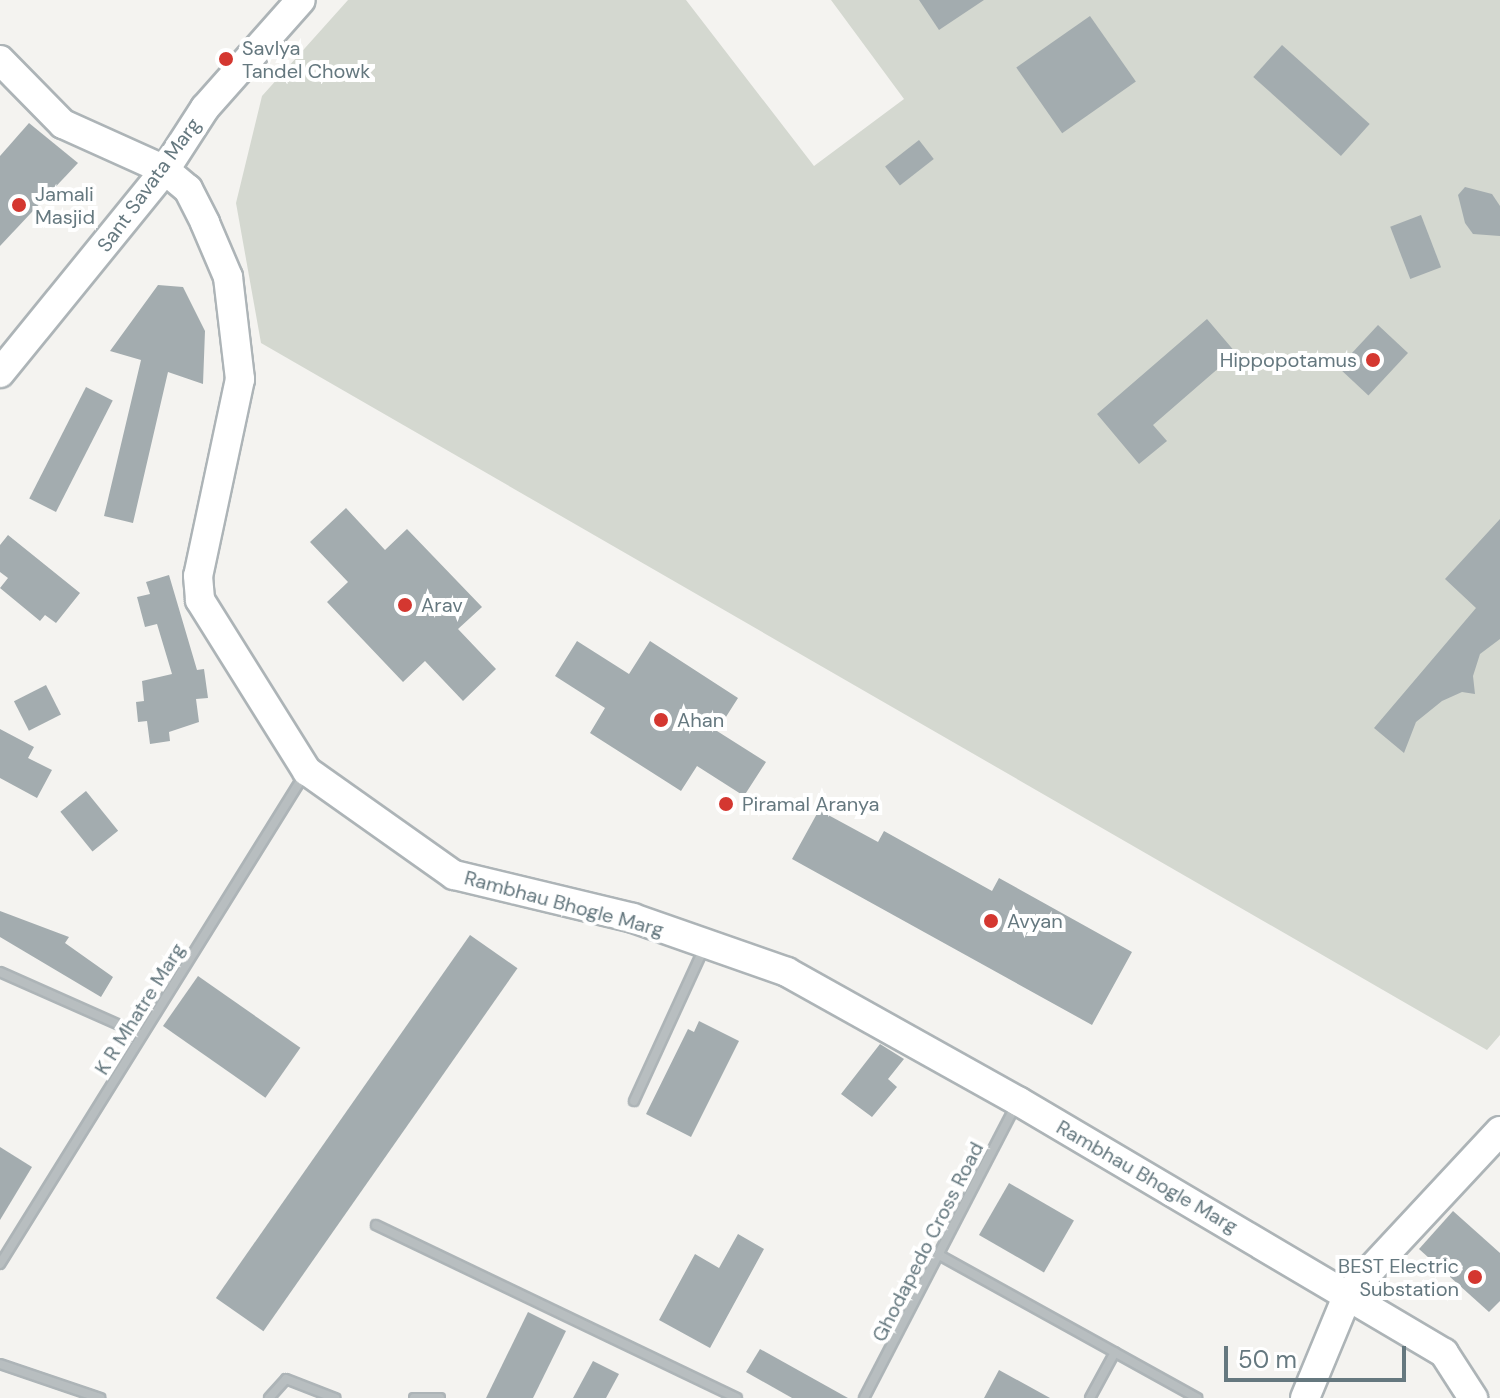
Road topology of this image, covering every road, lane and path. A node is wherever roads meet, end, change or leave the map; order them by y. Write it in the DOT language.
graph roads {
  1 [pos="301,0"];
  2 [pos="0,60"];
  3 [pos="165,170"];
  4 [pos="0,373"];
  5 [pos="307,771"];
  6 [pos="706,944"];
  7 [pos="0,972"];
  8 [pos="142,1035"];
  9 [pos="634,1101"];
  10 [pos="1018,1101"];
  11 [pos="1500,1131"];
  12 [pos="376,1225"];
  13 [pos="941,1256"];
  14 [pos="0,1264"];
  15 [pos="1348,1294"];
  16 [pos="1115,1352"];
  17 [pos="0,1364"];
  18 [pos="100,1398"];
  19 [pos="269,1398"];
  20 [pos="335,1398"];
  21 [pos="414,1398"];
  22 [pos="440,1398"];
  23 [pos="737,1398"];
  24 [pos="864,1398"];
  25 [pos="1090,1398"];
  26 [pos="1197,1398"];
  27 [pos="1305,1398"];
  28 [pos="1473,1398"];
  1 -- 3 [label="street, Sant Savata Marg"];
  2 -- 3 [label="street"];
  3 -- 4 [label="street, Sant Savata Marg"];
  3 -- 5 [label="street, Rambhau Bhogle Marg"];
  5 -- 6 [label="street, Rambhau Bhogle Marg"];
  5 -- 8 [label="street, K R Mhatre Marg"];
  6 -- 9 [label="street"];
  6 -- 10 [label="street, Rambhau Bhogle Marg"];
  7 -- 8 [label="street"];
  8 -- 14 [label="street, K R Mhatre Marg"];
  10 -- 13 [label="street, Ghodapedo Cross Road"];
  10 -- 15 [label="street, Rambhau Bhogle Marg"];
  11 -- 15 [label="street"];
  12 -- 23 [label="street"];
  13 -- 16 [label="street"];
  13 -- 24 [label="street, Ghodapedo Cross Road"];
  15 -- 27 [label="street"];
  15 -- 28 [label="street, Rambhau Bhogle Marg"];
  16 -- 25 [label="street"];
  16 -- 26 [label="street"];
  17 -- 18 [label="street"];
  19 -- 20 [label="street"];
  21 -- 22 [label="street"];
}
